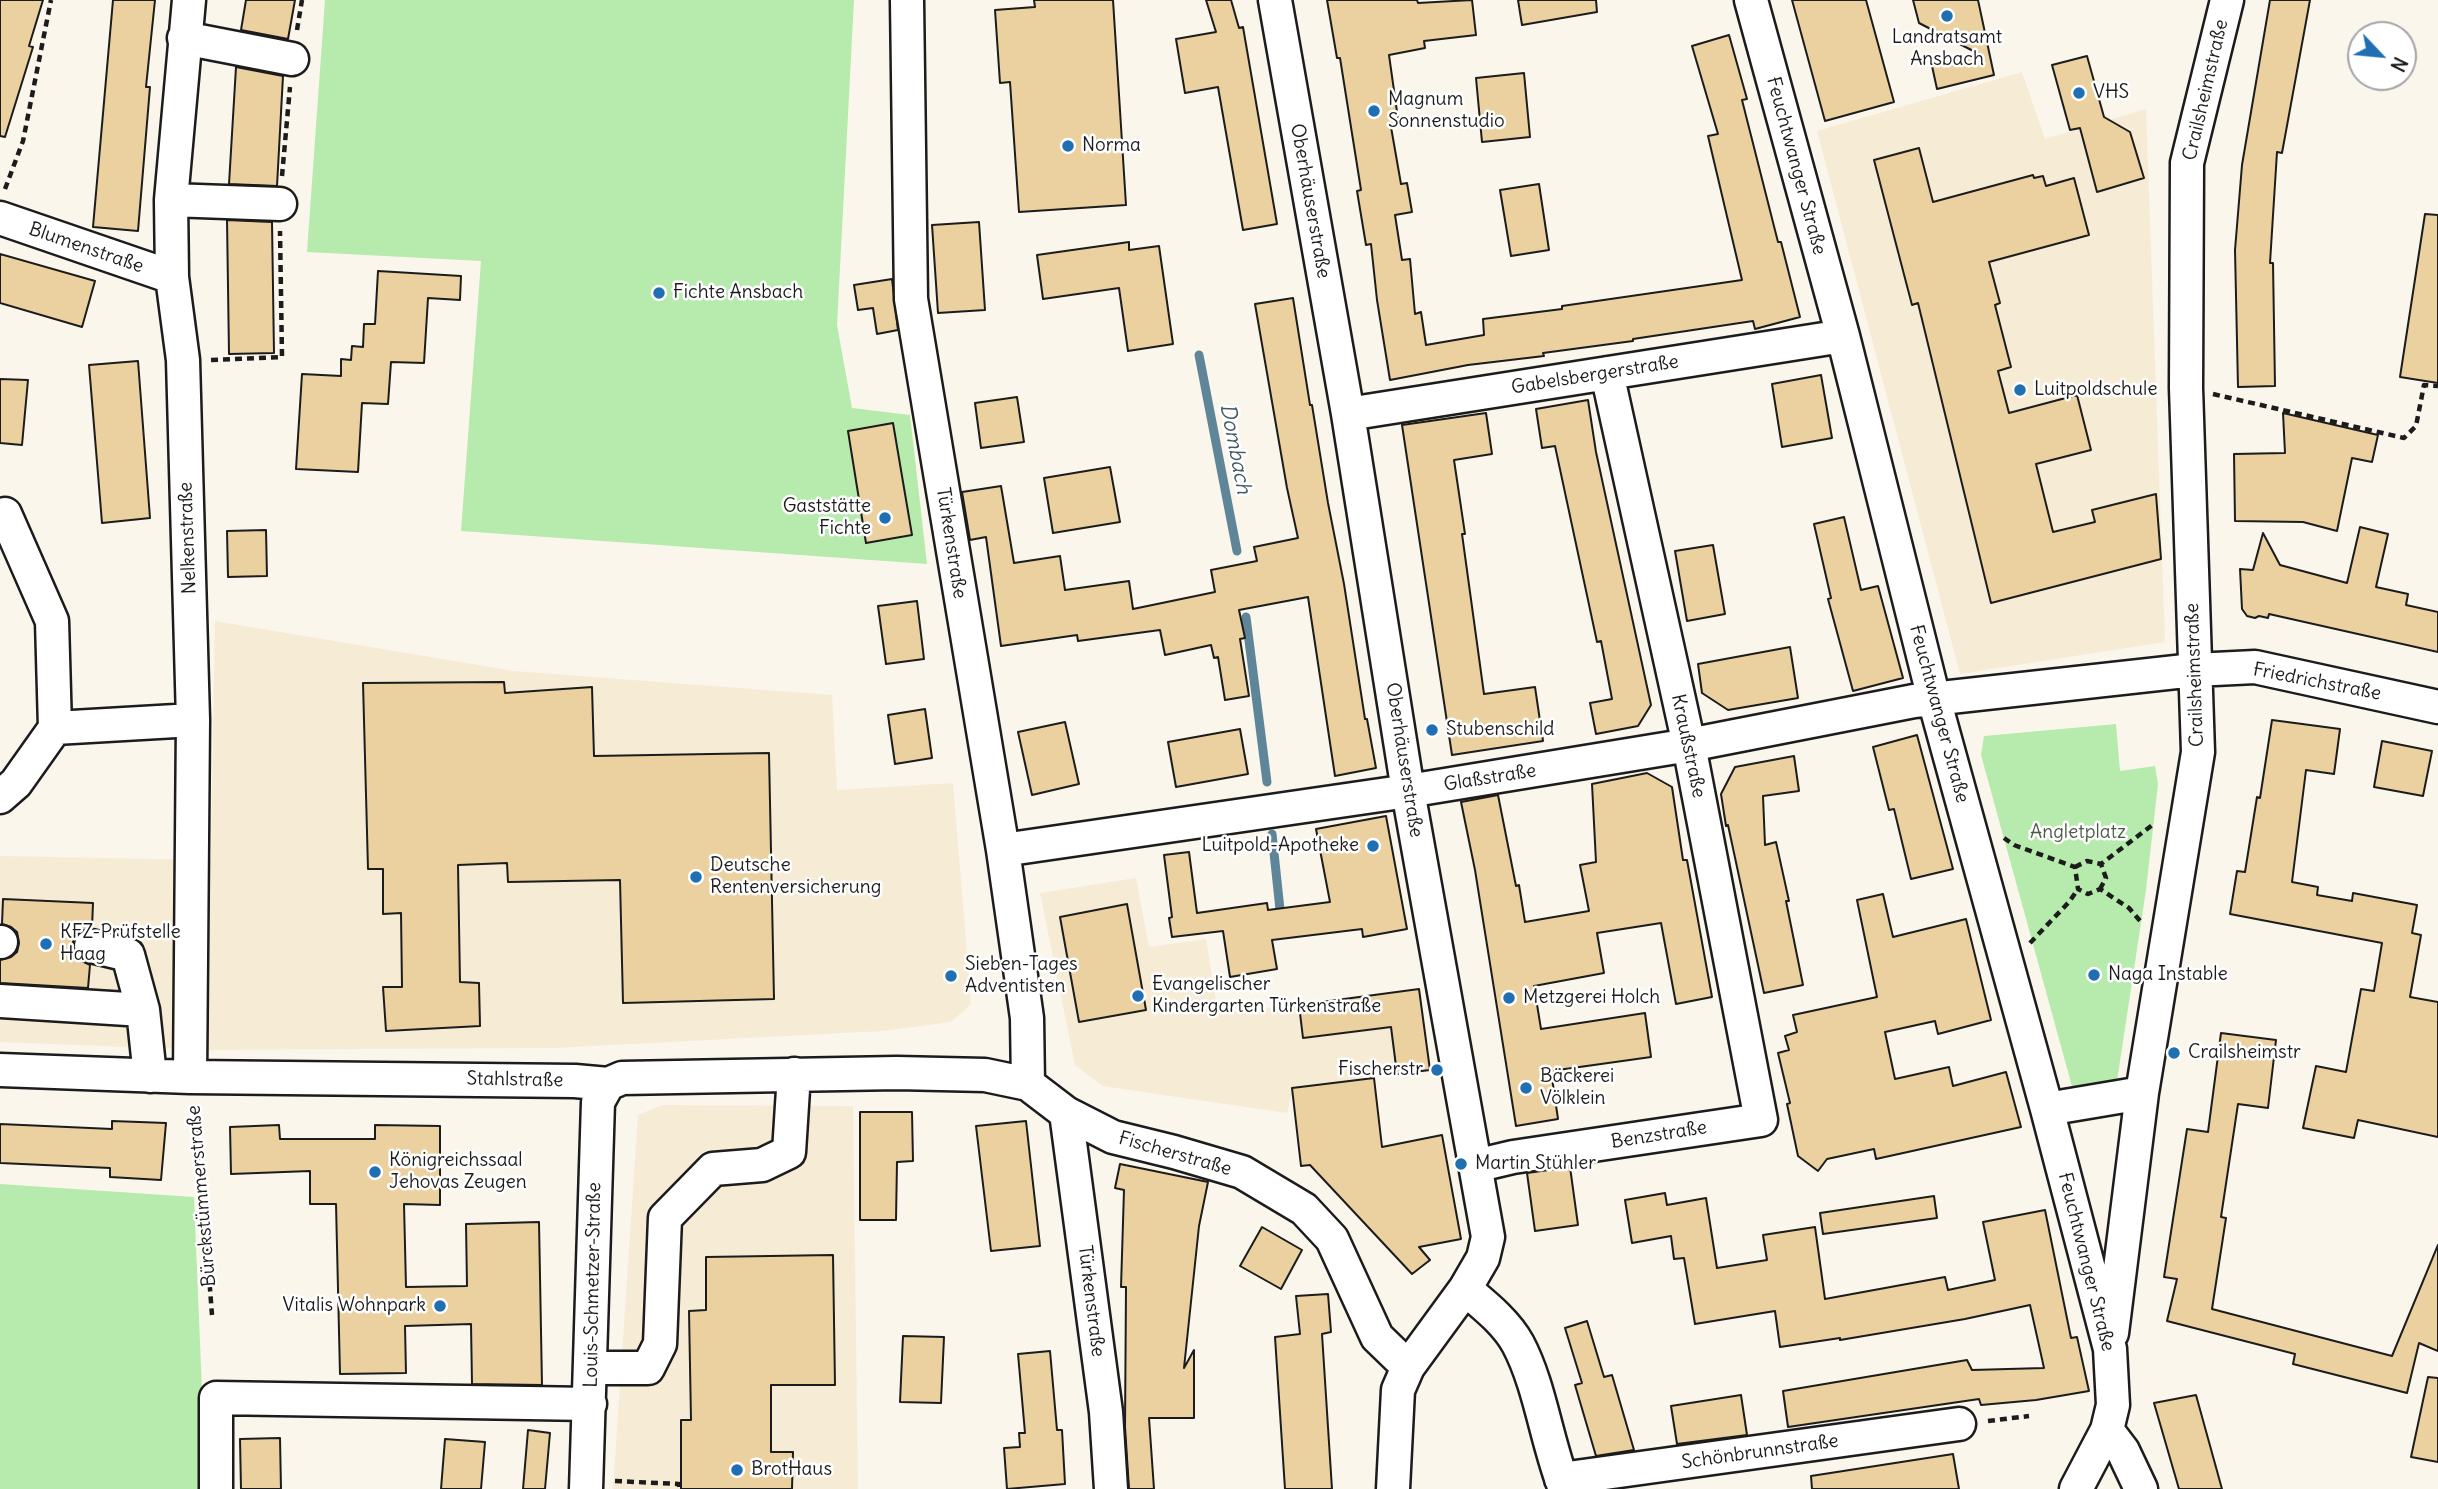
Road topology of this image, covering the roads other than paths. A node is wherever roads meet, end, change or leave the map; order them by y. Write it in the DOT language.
graph roads {
  1 [pos="189,0"];
  2 [pos="907,0"];
  3 [pos="1275,0"];
  4 [pos="1751,0"];
  5 [pos="2227,0"];
  6 [pos="184,38"];
  7 [pos="292,59"];
  8 [pos="171,200"];
  9 [pos="280,204"];
  10 [pos="2,205"];
  11 [pos="172,277"];
  12 [pos="1843,336"];
  13 [pos="1607,373"];
  14 [pos="1348,414"];
  15 [pos="5,514"];
  16 [pos="2194,670"];
  17 [pos="1934,699"];
  18 [pos="2438,707"];
  19 [pos="193,720"];
  20 [pos="55,728"];
  21 [pos="1689,745"];
  22 [pos="1409,791"];
  23 [pos="0,797"];
  24 [pos="1003,850"];
  25 [pos="91,946"];
  26 [pos="0,1001"];
  27 [pos="143,1010"];
  28 [pos="0,1070"];
  29 [pos="794,1074"];
  30 [pos="150,1076"];
  31 [pos="190,1077"];
  32 [pos="608,1084"];
  33 [pos="1028,1084"];
  34 [pos="2142,1093"];
  35 [pos="2048,1109"];
  36 [pos="1066,1113"];
  37 [pos="1761,1120"];
  38 [pos="1475,1166"];
  39 [pos="1465,1289"];
  40 [pos="2110,1349"];
  41 [pos="1408,1367"];
  42 [pos="590,1368"];
  43 [pos="590,1404"];
  44 [pos="1959,1424"];
  45 [pos="2107,1430"];
  46 [pos="1563,1484"];
  47 [pos="596,1485"];
  48 [pos="216,1489"];
  49 [pos="1111,1489"];
  50 [pos="1393,1489"];
  51 [pos="2076,1489"];
  52 [pos="2141,1489"];
  1 -- 6 [label="street, Nelkenstraße"];
  2 -- 24 [label="street, Türkenstraße"];
  3 -- 14 [label="street, Oberhäuserstraße"];
  4 -- 12 [label="street, Feuchtwanger Straße"];
  5 -- 16 [label="street, Crailsheimstraße"];
  6 -- 7 [label="street"];
  6 -- 8 [label="street, Nelkenstraße"];
  8 -- 9 [label="street"];
  8 -- 11 [label="street, Nelkenstraße"];
  10 -- 11 [label="street, Blumenstraße"];
  11 -- 19 [label="street, Nelkenstraße"];
  12 -- 13 [label="street, Gabelsbergerstraße"];
  12 -- 17 [label="street, Feuchtwanger Straße"];
  13 -- 14 [label="street, Gabelsbergerstraße"];
  13 -- 21 [label="street, Kraußstraße"];
  14 -- 22 [label="street, Oberhäuserstraße"];
  15 -- 20 [label="street"];
  16 -- 17 [label="street"];
  16 -- 18 [label="street, Friedrichstraße"];
  16 -- 34 [label="street, Crailsheimstraße"];
  17 -- 21 [label="street, Glaßstraße"];
  17 -- 35 [label="street, Feuchtwanger Straße"];
  19 -- 20 [label="street"];
  19 -- 31 [label="street, Nelkenstraße"];
  20 -- 23 [label="street"];
  21 -- 22 [label="street, Glaßstraße"];
  21 -- 37 [label="street, Kraußstraße"];
  22 -- 24 [label="street, Glaßstraße"];
  22 -- 38 [label="street, Oberhäuserstraße"];
  24 -- 33 [label="street, Türkenstraße"];
  25 -- 27 [label="street"];
  26 -- 27 [label="street"];
  27 -- 30 [label="street"];
  28 -- 30 [label="street, Stahlstraße"];
  29 -- 32 [label="street, Stahlstraße"];
  29 -- 33 [label="street, Stahlstraße"];
  29 -- 42 [label="street"];
  30 -- 31 [label="street, Stahlstraße"];
  31 -- 32 [label="street, Stahlstraße"];
  32 -- 42 [label="street, Louis-Schmetzer-Straße"];
  33 -- 36 [label="street, Fischerstraße"];
  34 -- 35 [label="street"];
  34 -- 40 [label="street, Crailsheimstraße"];
  35 -- 40 [label="street, Feuchtwanger Straße"];
  36 -- 41 [label="street, Fischerstraße"];
  36 -- 49 [label="street, Türkenstraße"];
  37 -- 38 [label="street, Benzstraße"];
  38 -- 39 [label="street, Oberhäuserstraße"];
  39 -- 41 [label="street"];
  39 -- 46 [label="street"];
  40 -- 45 [label="street, Feuchtwanger Straße"];
  41 -- 50 [label="street"];
  42 -- 43 [label="street, Louis-Schmetzer-Straße"];
  43 -- 47 [label="street, Louis-Schmetzer-Straße"];
  43 -- 48 [label="street"];
  44 -- 46 [label="street, Schönbrunnstraße"];
  45 -- 51 [label="street, Feuchtwanger Straße"];
  45 -- 52 [label="street"];
}
